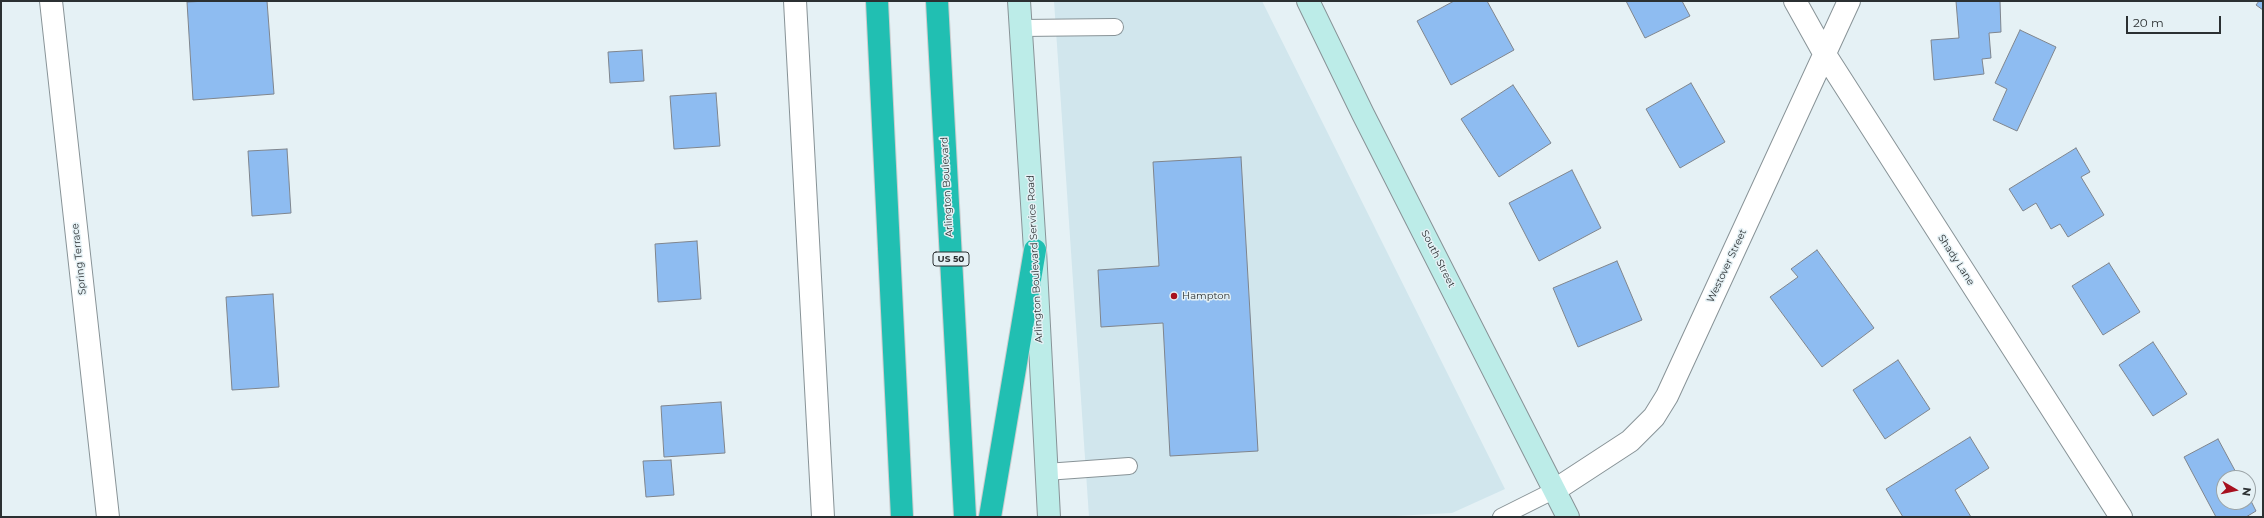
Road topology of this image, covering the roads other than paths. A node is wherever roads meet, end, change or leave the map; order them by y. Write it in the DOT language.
graph roads {
  1 [pos="50,1"];
  2 [pos="795,1"];
  3 [pos="877,1"];
  4 [pos="937,1"];
  5 [pos="1019,1"];
  6 [pos="1308,1"];
  7 [pos="1795,1"];
  8 [pos="1848,1"];
  9 [pos="1115,27"];
  10 [pos="1021,28"];
  11 [pos="1824,54"];
  12 [pos="1035,250"];
  13 [pos="1129,466"];
  14 [pos="1046,472"];
  15 [pos="1556,490"];
  16 [pos="108,517"];
  17 [pos="823,517"];
  18 [pos="902,517"];
  19 [pos="965,517"];
  20 [pos="990,517"];
  21 [pos="1049,517"];
  22 [pos="1501,517"];
  23 [pos="1568,517"];
  24 [pos="2121,517"];
  1 -- 16 [label="street, Spring Terrace"];
  2 -- 17 [label="street"];
  3 -- 18 [label="highway"];
  4 -- 19 [label="highway, Arlington Boulevard / US 50"];
  5 -- 10 [label="street, Arlington Boulevard Service Road"];
  6 -- 15 [label="street, South Street"];
  7 -- 11 [label="street, Shady Lane"];
  8 -- 11 [label="street, Westover Street"];
  9 -- 10 [label="lane"];
  10 -- 12 [label="street, Arlington Boulevard Service Road"];
  11 -- 15 [label="street, Westover Street"];
  11 -- 24 [label="street, Shady Lane"];
  12 -- 14 [label="street, Arlington Boulevard Service Road"];
  12 -- 20 [label="highway"];
  13 -- 14 [label="lane"];
  14 -- 21 [label="street, Arlington Boulevard Service Road"];
  15 -- 22 [label="lane"];
  15 -- 23 [label="street, South Street"];
}
